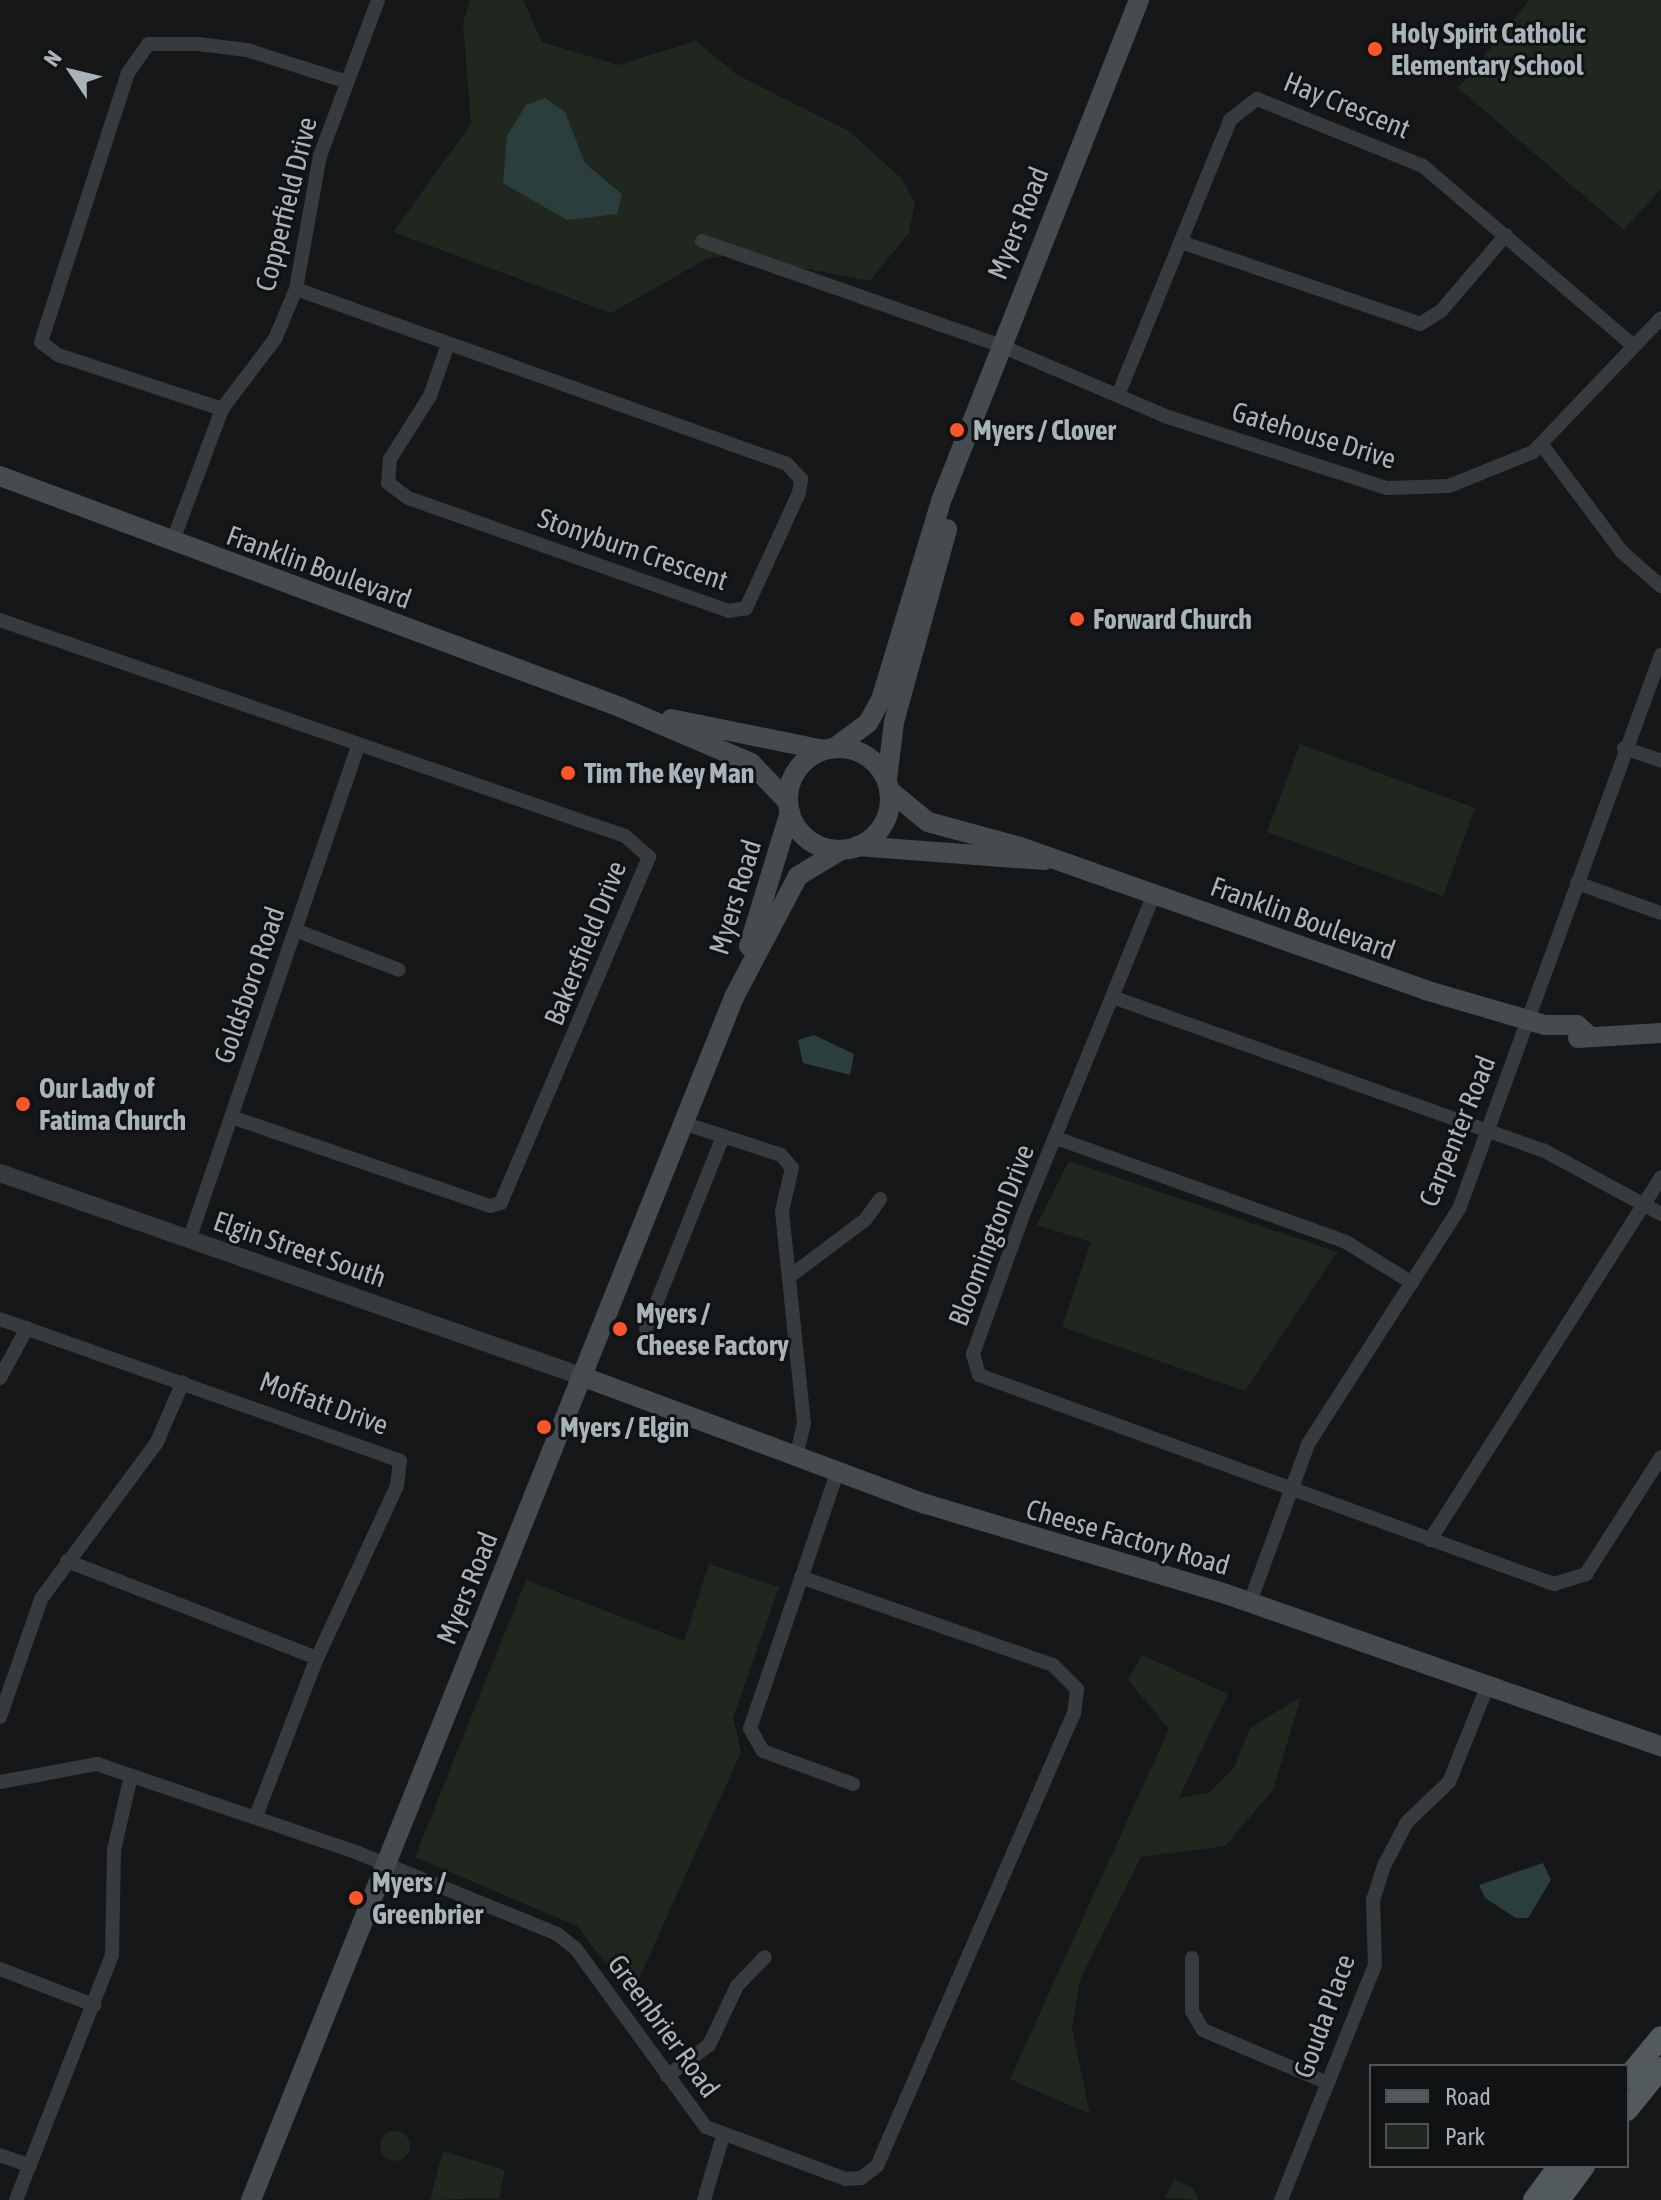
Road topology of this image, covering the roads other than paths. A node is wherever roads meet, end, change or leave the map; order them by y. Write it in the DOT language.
graph roads {
  1 [pos="378,0"];
  2 [pos="1139,0"];
  3 [pos="347,82"];
  4 [pos="1506,235"];
  5 [pos="702,241"];
  6 [pos="1181,242"];
  7 [pos="296,289"];
  8 [pos="1661,318"];
  9 [pos="448,344"];
  10 [pos="999,345"];
  11 [pos="1634,346"];
  12 [pos="1118,395"];
  13 [pos="222,409"];
  14 [pos="1542,445"];
  15 [pos="957,470"];
  16 [pos="0,476"];
  17 [pos="172,543"];
  18 [pos="1661,586"];
  19 [pos="0,620"];
  20 [pos="1661,655"];
  21 [pos="620,707"];
  22 [pos="358,746"];
  23 [pos="1624,748"];
  24 [pos="829,749"];
  25 [pos="1661,761"];
  26 [pos="888,784"];
  27 [pos="789,807"];
  28 [pos="849,848"];
  29 [pos="1044,860"];
  30 [pos="1577,883"];
  31 [pos="1154,894"];
  32 [pos="1661,913"];
  33 [pos="295,930"];
  34 [pos="399,970"];
  35 [pos="734,997"];
  36 [pos="1115,998"];
  37 [pos="1536,1022"];
  38 [pos="1661,1033"];
  39 [pos="232,1117"];
  40 [pos="683,1123"];
  41 [pos="1489,1130"];
  42 [pos="723,1136"];
  43 [pos="1056,1138"];
  44 [pos="0,1173"];
  45 [pos="1661,1177"];
  46 [pos="880,1199"];
  47 [pos="1645,1203"];
  48 [pos="1661,1214"];
  49 [pos="189,1240"];
  50 [pos="793,1274"];
  51 [pos="1412,1283"];
  52 [pos="0,1319"];
  53 [pos="27,1328"];
  54 [pos="646,1329"];
  55 [pos="581,1376"];
  56 [pos="0,1378"];
  57 [pos="183,1382"];
  58 [pos="797,1453"];
  59 [pos="1661,1457"];
  60 [pos="838,1470"];
  61 [pos="1289,1490"];
  62 [pos="1430,1540"];
  63 [pos="67,1561"];
  64 [pos="801,1577"];
  65 [pos="1250,1602"];
  66 [pos="317,1658"];
  67 [pos="1488,1685"];
  68 [pos="0,1717"];
  69 [pos="1661,1746"];
  70 [pos="131,1776"];
  71 [pos="0,1782"];
  72 [pos="853,1784"];
  73 [pos="256,1816"];
  74 [pos="386,1864"];
  75 [pos="765,1957"];
  76 [pos="1192,1958"];
  77 [pos="0,1969"];
  78 [pos="94,2005"];
  79 [pos="1661,2037"];
  80 [pos="1661,2068"];
  81 [pos="667,2076"];
  82 [pos="1629,2076"];
  83 [pos="1328,2083"];
  84 [pos="1629,2108"];
  85 [pos="723,2136"];
  86 [pos="0,2155"];
  87 [pos="30,2166"];
  88 [pos="1558,2168"];
  89 [pos="1583,2168"];
  90 [pos="16,2200"];
  91 [pos="251,2200"];
  92 [pos="704,2200"];
  93 [pos="1281,2200"];
  94 [pos="1534,2200"];
  95 [pos="1559,2200"];
  1 -- 3 [label="street, Copperfield Drive"];
  2 -- 10 [label="main road, Myers Road"];
  3 -- 7 [label="street, Copperfield Drive"];
  3 -- 13 [label="street"];
  4 -- 6 [label="street"];
  4 -- 6 [label="street, Hay Crescent"];
  4 -- 11 [label="street, Hay Crescent"];
  5 -- 10 [label="street, Gatehouse Drive"];
  6 -- 12 [label="street, Hay Crescent"];
  7 -- 9 [label="street, Stonyburn Crescent"];
  7 -- 13 [label="street, Copperfield Drive"];
  8 -- 11 [label="street, Gatehouse Drive"];
  9 -- 9 [label="street, Stonyburn Crescent"];
  10 -- 12 [label="street, Gatehouse Drive"];
  10 -- 15 [label="main road, Myers Road"];
  11 -- 14 [label="street, Gatehouse Drive"];
  12 -- 14 [label="street, Gatehouse Drive"];
  13 -- 17 [label="street, Copperfield Drive"];
  14 -- 18 [label="street"];
  15 -- 24 [label="main road, Myers Road"];
  15 -- 26 [label="main road, Myers Road"];
  16 -- 17 [label="main road, Franklin Boulevard"];
  17 -- 21 [label="main road, Franklin Boulevard"];
  19 -- 22 [label="street, Bakersfield Drive"];
  20 -- 23 [label="street, Carpenter Road"];
  21 -- 24 [label="main road, Franklin Boulevard"];
  21 -- 27 [label="main road, Franklin Boulevard"];
  22 -- 33 [label="street, Goldsboro Road"];
  22 -- 39 [label="street, Bakersfield Drive"];
  23 -- 25 [label="street"];
  23 -- 30 [label="street, Carpenter Road"];
  24 -- 26 [label="main road"];
  24 -- 27 [label="main road"];
  26 -- 28 [label="main road"];
  26 -- 29 [label="main road, Franklin Boulevard"];
  27 -- 28 [label="main road"];
  27 -- 35 [label="main road, Myers Road"];
  28 -- 29 [label="main road, Franklin Boulevard"];
  28 -- 35 [label="main road, Myers Road"];
  29 -- 31 [label="main road, Franklin Boulevard"];
  30 -- 32 [label="street"];
  30 -- 37 [label="street, Carpenter Road"];
  31 -- 36 [label="street, Bloomington Drive"];
  31 -- 37 [label="main road, Franklin Boulevard"];
  33 -- 34 [label="street"];
  33 -- 39 [label="street, Goldsboro Road"];
  35 -- 40 [label="main road, Myers Road"];
  36 -- 41 [label="street"];
  36 -- 43 [label="street, Bloomington Drive"];
  37 -- 38 [label="main road, Franklin Boulevard"];
  37 -- 41 [label="street, Carpenter Road"];
  39 -- 49 [label="street, Goldsboro Road"];
  40 -- 42 [label="street"];
  40 -- 55 [label="main road, Myers Road"];
  41 -- 47 [label="street"];
  41 -- 51 [label="street, Carpenter Road"];
  42 -- 50 [label="street"];
  42 -- 54 [label="street"];
  43 -- 51 [label="street"];
  43 -- 61 [label="street, Bloomington Drive"];
  44 -- 49 [label="street, Elgin Street South"];
  45 -- 47 [label="street"];
  46 -- 50 [label="street"];
  47 -- 48 [label="street"];
  47 -- 62 [label="street"];
  49 -- 55 [label="street, Elgin Street South"];
  50 -- 58 [label="street"];
  51 -- 61 [label="street, Carpenter Road"];
  52 -- 53 [label="street, Moffatt Drive"];
  53 -- 56 [label="street"];
  53 -- 57 [label="street, Moffatt Drive"];
  55 -- 58 [label="main road, Cheese Factory Road"];
  55 -- 74 [label="main road, Myers Road"];
  57 -- 63 [label="street"];
  57 -- 66 [label="street, Moffatt Drive"];
  58 -- 60 [label="main road, Cheese Factory Road"];
  59 -- 62 [label="street, Bloomington Drive"];
  60 -- 64 [label="street"];
  60 -- 65 [label="main road, Cheese Factory Road"];
  61 -- 62 [label="street, Bloomington Drive"];
  61 -- 65 [label="street, Carpenter Road"];
  63 -- 66 [label="street"];
  63 -- 68 [label="street"];
  64 -- 72 [label="street"];
  64 -- 85 [label="street, Greenbrier Road"];
  65 -- 67 [label="main road, Cheese Factory Road"];
  66 -- 73 [label="street, Moffatt Drive"];
  67 -- 69 [label="main road, Cheese Factory Road"];
  67 -- 83 [label="street, Gouda Place"];
  70 -- 71 [label="street, Greenbrier Road"];
  70 -- 73 [label="street, Greenbrier Road"];
  70 -- 78 [label="street"];
  73 -- 74 [label="street, Greenbrier Road"];
  74 -- 81 [label="street, Greenbrier Road"];
  74 -- 91 [label="main road, Myers Road"];
  75 -- 81 [label="street"];
  76 -- 83 [label="street"];
  77 -- 78 [label="street"];
  78 -- 87 [label="street"];
  79 -- 82 [label="main road"];
  80 -- 84 [label="main road"];
  81 -- 85 [label="street, Greenbrier Road"];
  83 -- 93 [label="street, Gouda Place"];
  85 -- 92 [label="street"];
  86 -- 87 [label="street"];
  87 -- 90 [label="street"];
  88 -- 94 [label="main road"];
  89 -- 95 [label="main road"];
}
